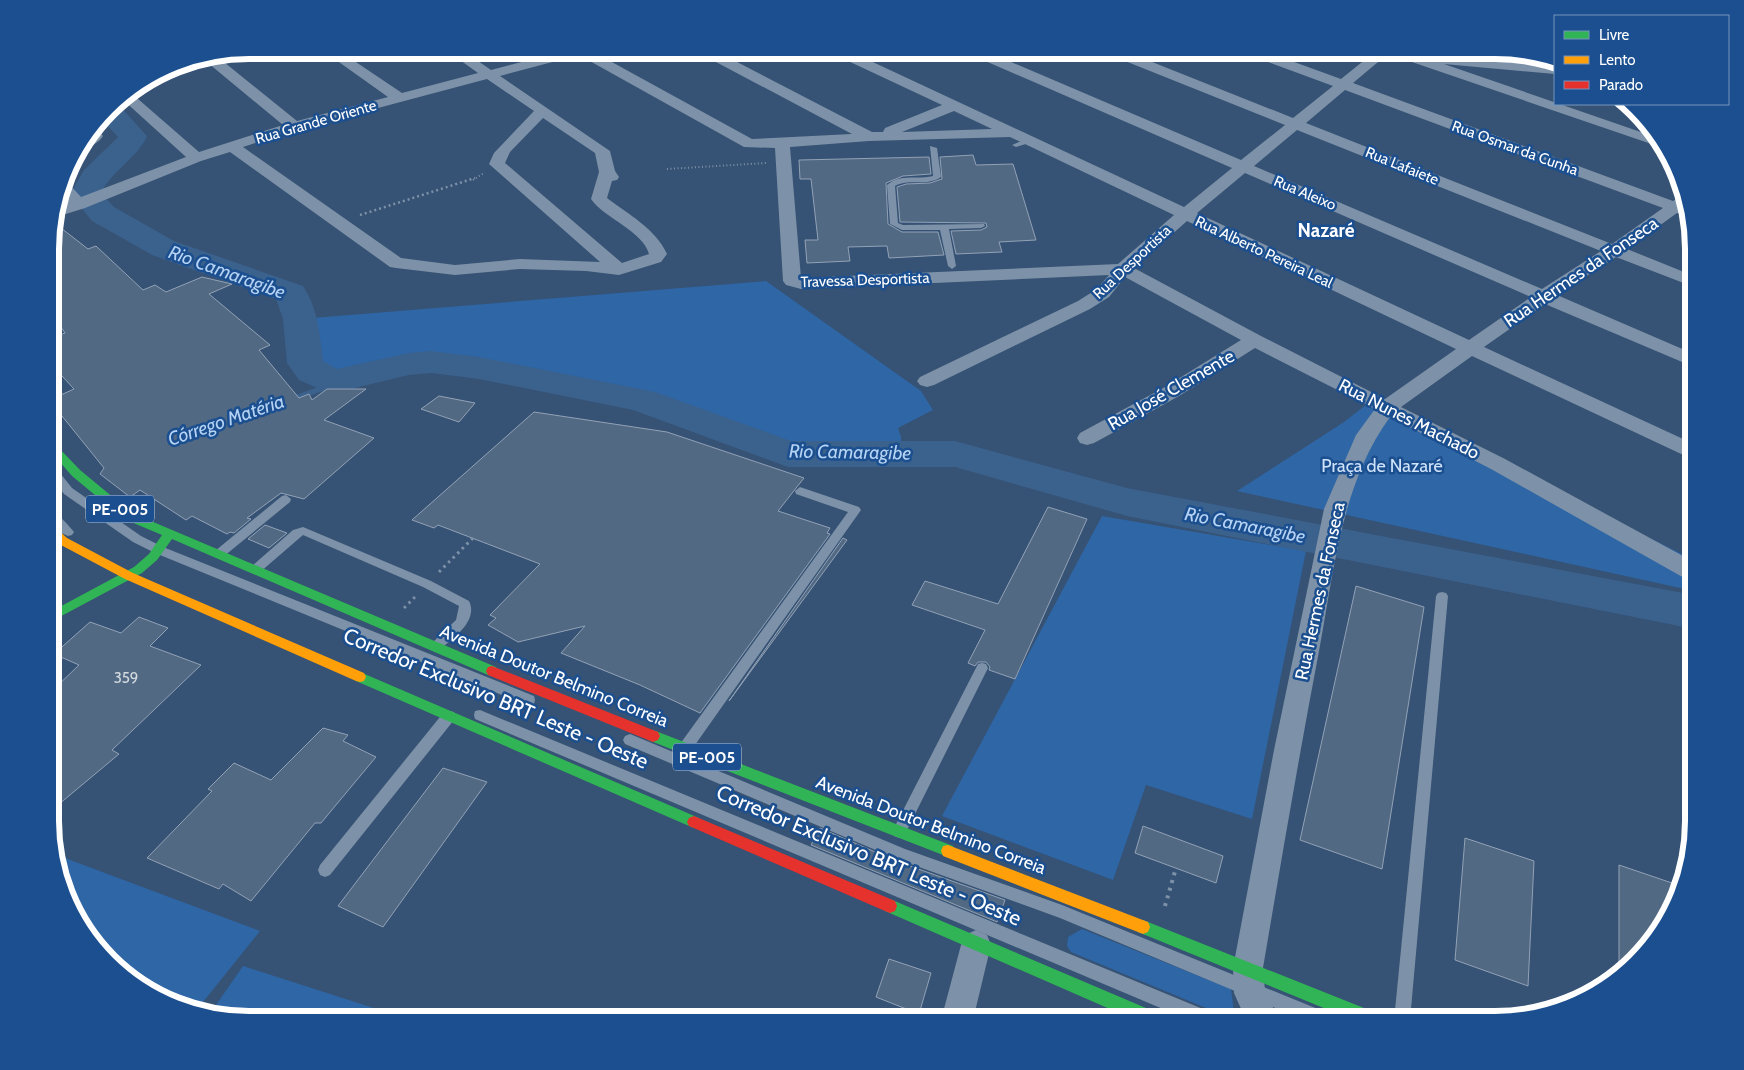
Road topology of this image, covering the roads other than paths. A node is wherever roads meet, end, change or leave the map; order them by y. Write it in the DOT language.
graph roads {
  1 [pos="342,59"];
  2 [pos="466,59"];
  3 [pos="547,59"];
  4 [pos="597,59"];
  5 [pos="721,59"];
  6 [pos="855,59"];
  7 [pos="993,59"];
  8 [pos="1133,59"];
  9 [pos="1274,59"];
  10 [pos="1372,59"];
  11 [pos="1416,59"];
  12 [pos="1425,59"];
  13 [pos="215,61"];
  14 [pos="1554,70"];
  15 [pos="490,74"];
  16 [pos="1342,84"];
  17 [pos="399,98"];
  18 [pos="132,99"];
  19 [pos="953,106"];
  20 [pos="542,111"];
  21 [pos="1295,123"];
  22 [pos="294,126"];
  23 [pos="872,137"];
  24 [pos="1017,140"];
  25 [pos="1651,141"];
  26 [pos="782,143"];
  27 [pos="233,146"];
  28 [pos="933,148"];
  29 [pos="196,158"];
  30 [pos="1242,166"];
  31 [pos="69,189"];
  32 [pos="90,201"];
  33 [pos="1680,205"];
  34 [pos="1681,207"];
  35 [pos="62,210"];
  36 [pos="1185,215"];
  37 [pos="981,226"];
  38 [pos="944,227"];
  39 [pos="1613,251"];
  40 [pos="952,266"];
  41 [pos="1123,269"];
  42 [pos="619,270"];
  43 [pos="1685,279"];
  44 [pos="1544,296"];
  45 [pos="1254,340"];
  46 [pos="1470,349"];
  47 [pos="1685,357"];
  48 [pos="927,381"];
  49 [pos="1387,407"];
  50 [pos="1087,438"];
  51 [pos="1685,450"];
  52 [pos="59,455"];
  53 [pos="59,480"];
  54 [pos="800,491"];
  55 [pos="286,499"];
  56 [pos="59,524"];
  57 [pos="170,533"];
  58 [pos="59,538"];
  59 [pos="159,550"];
  60 [pos="219,554"];
  61 [pos="1685,568"];
  62 [pos="255,570"];
  63 [pos="134,573"];
  64 [pos="1442,596"];
  65 [pos="59,612"];
  66 [pos="434,646"];
  67 [pos="982,668"];
  68 [pos="449,716"];
  69 [pos="685,748"];
  70 [pos="899,832"];
  71 [pos="325,870"];
  72 [pos="976,945"];
  73 [pos="1249,978"];
  74 [pos="959,1011"];
  75 [pos="1133,1011"];
  76 [pos="1187,1011"];
  77 [pos="1260,1011"];
  78 [pos="1308,1011"];
  79 [pos="1347,1011"];
  80 [pos="1403,1011"];
  1 -- 17 [label="street"];
  2 -- 15 [label="street"];
  3 -- 15 [label="street, Rua Grande Oriente"];
  4 -- 26 [label="street"];
  5 -- 23 [label="street"];
  6 -- 19 [label="street, Rua Alberto Pereira Leal"];
  7 -- 30 [label="street, Rua Aleixo"];
  8 -- 21 [label="street, Rua Lafaiete"];
  9 -- 16 [label="street"];
  10 -- 16 [label="street, Rua Desportista"];
  11 -- 25 [label="street"];
  12 -- 14 [label="street"];
  13 -- 22 [label="street"];
  15 -- 17 [label="street, Rua Grande Oriente"];
  15 -- 20 [label="street"];
  16 -- 21 [label="street, Rua Desportista"];
  16 -- 33 [label="street, Rua Osmar da Cunha"];
  17 -- 22 [label="street, Rua Grande Oriente"];
  18 -- 29 [label="street"];
  19 -- 23 [label="street"];
  19 -- 24 [label="street, Rua Alberto Pereira Leal"];
  20 -- 42 [label="street"];
  20 -- 42 [label="street"];
  21 -- 30 [label="street, Rua Desportista"];
  21 -- 39 [label="street, Rua Lafaiete"];
  22 -- 27 [label="street, Rua Grande Oriente"];
  23 -- 24 [label="street"];
  23 -- 26 [label="street"];
  24 -- 36 [label="street, Rua Alberto Pereira Leal"];
  26 -- 41 [label="street, Travessa Desportista"];
  27 -- 29 [label="street, Rua Grande Oriente"];
  27 -- 42 [label="street"];
  28 -- 38 [label="lane"];
  29 -- 32 [label="street, Rua Grande Oriente"];
  30 -- 36 [label="street, Rua Desportista"];
  30 -- 44 [label="street, Rua Aleixo"];
  31 -- 32 [label="street"];
  32 -- 35 [label="street, Rua Grande Oriente"];
  34 -- 39 [label="street, Rua Hermes da Fonseca"];
  36 -- 41 [label="street, Rua Desportista"];
  36 -- 46 [label="street, Rua Alberto Pereira Leal"];
  37 -- 38 [label="lane"];
  38 -- 40 [label="lane"];
  39 -- 43 [label="street, Rua Lafaiete"];
  39 -- 44 [label="street, Rua Hermes da Fonseca"];
  41 -- 45 [label="street, Rua Nunes Machado"];
  41 -- 48 [label="street, Rua Desportista"];
  44 -- 46 [label="street, Rua Hermes da Fonseca"];
  44 -- 47 [label="street, Rua Aleixo"];
  45 -- 49 [label="street, Rua Nunes Machado"];
  45 -- 50 [label="street, Rua José Clemente"];
  46 -- 49 [label="street, Rua Hermes da Fonseca"];
  46 -- 51 [label="street, Rua Alberto Pereira Leal"];
  49 -- 61 [label="street, Rua Nunes Machado"];
  49 -- 73 [label="street, Rua Hermes da Fonseca"];
  52 -- 57 [label="main road, Avenida Doutor Belmino Correia / PE-005"];
  53 -- 59 [label="lane, Corredor Exclusivo BRT Leste - Oeste"];
  54 -- 69 [label="lane"];
  55 -- 60 [label="lane"];
  56 -- 63 [label="lane, Corredor Exclusivo BRT Leste - Oeste"];
  57 -- 59 [label="main road"];
  57 -- 60 [label="main road, Avenida Doutor Belmino Correia / PE-005"];
  58 -- 63 [label="main road"];
  59 -- 63 [label="main road"];
  59 -- 73 [label="lane, Corredor Exclusivo BRT Leste - Oeste"];
  60 -- 62 [label="main road, Avenida Doutor Belmino Correia / PE-005"];
  62 -- 66 [label="main road, Avenida Doutor Belmino Correia / PE-005"];
  62 -- 66 [label="lane"];
  63 -- 65 [label="main road"];
  63 -- 68 [label="main road"];
  63 -- 76 [label="lane, Corredor Exclusivo BRT Leste - Oeste"];
  64 -- 80 [label="lane"];
  66 -- 69 [label="main road, Avenida Doutor Belmino Correia / PE-005"];
  67 -- 70 [label="lane"];
  68 -- 71 [label="lane"];
  68 -- 72 [label="main road"];
  69 -- 70 [label="main road, Avenida Doutor Belmino Correia / PE-005"];
  70 -- 73 [label="main road, Avenida Doutor Belmino Correia / PE-005"];
  72 -- 74 [label="street"];
  72 -- 75 [label="main road"];
  73 -- 77 [label="street"];
  73 -- 78 [label="lane, Corredor Exclusivo BRT Leste - Oeste"];
  73 -- 79 [label="main road, Avenida Doutor Belmino Correia / PE-005"];
}
